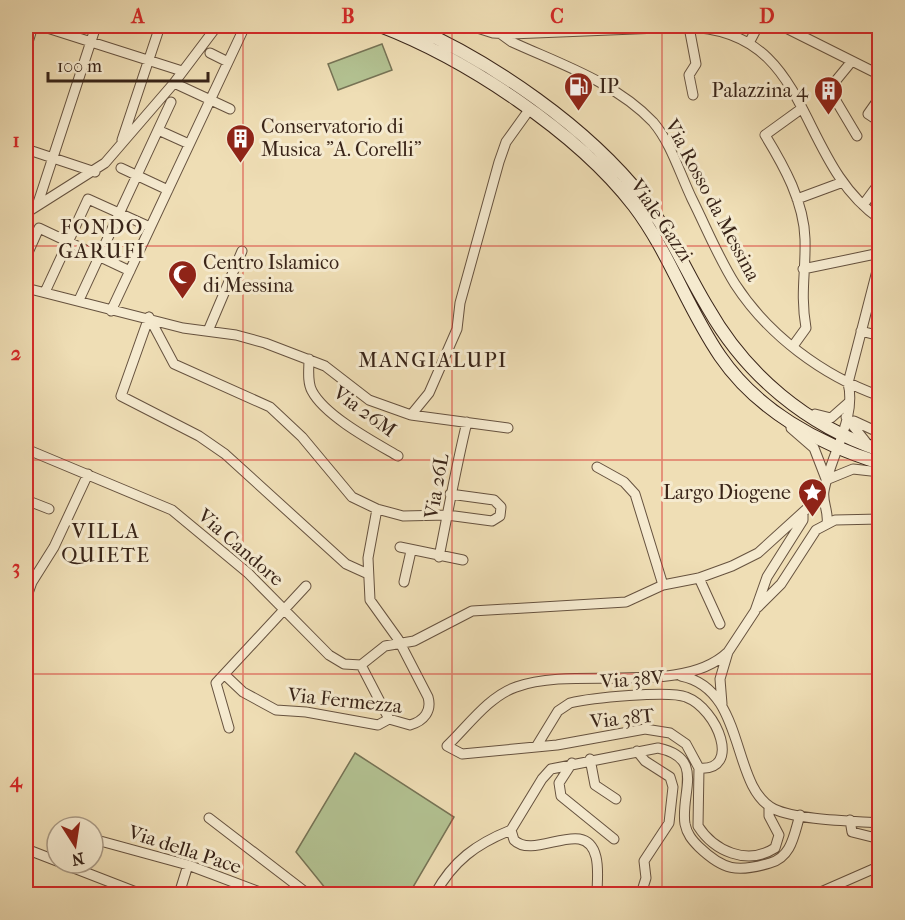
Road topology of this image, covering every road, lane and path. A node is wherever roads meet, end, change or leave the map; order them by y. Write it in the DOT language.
graph roads {
  1 [pos="33,26"];
  2 [pos="41,26"];
  3 [pos="96,26"];
  4 [pos="160,26"];
  5 [pos="218,26"];
  6 [pos="245,26"];
  7 [pos="380,26"];
  8 [pos="411,26"];
  9 [pos="471,26"];
  10 [pos="685,26"];
  11 [pos="758,26"];
  12 [pos="782,26"];
  13 [pos="624,27"];
  14 [pos="653,27"];
  15 [pos="559,28"];
  16 [pos="591,28"];
  17 [pos="526,29"];
  18 [pos="496,31"];
  19 [pos="91,42"];
  20 [pos="749,43"];
  21 [pos="26,49"];
  22 [pos="210,53"];
  23 [pos="149,60"];
  24 [pos="852,61"];
  25 [pos="228,62"];
  26 [pos="182,71"];
  27 [pos="879,75"];
  28 [pos="174,83"];
  29 [pos="693,95"];
  30 [pos="879,97"];
  31 [pos="210,100"];
  32 [pos="171,102"];
  33 [pos="230,109"];
  34 [pos="801,109"];
  35 [pos="529,110"];
  36 [pos="879,122"];
  37 [pos="158,130"];
  38 [pos="857,136"];
  39 [pos="189,144"];
  40 [pos="121,146"];
  41 [pos="26,149"];
  42 [pos="52,158"];
  43 [pos="121,168"];
  44 [pos="95,172"];
  45 [pos="137,176"];
  46 [pos="843,182"];
  47 [pos="879,182"];
  48 [pos="168,190"];
  49 [pos="797,199"];
  50 [pos="863,205"];
  51 [pos="37,206"];
  52 [pos="26,213"];
  53 [pos="119,213"];
  54 [pos="879,219"];
  55 [pos="150,227"];
  56 [pos="68,242"];
  57 [pos="242,251"];
  58 [pos="879,253"];
  59 [pos="99,256"];
  60 [pos="26,257"];
  61 [pos="879,259"];
  62 [pos="803,269"];
  63 [pos="130,271"];
  64 [pos="878,272"];
  65 [pos="26,288"];
  66 [pos="45,292"];
  67 [pos="79,300"];
  68 [pos="707,307"];
  69 [pos="111,311"];
  70 [pos="149,317"];
  71 [pos="208,331"];
  72 [pos="861,331"];
  73 [pos="879,336"];
  74 [pos="793,346"];
  75 [pos="309,359"];
  76 [pos="848,383"];
  77 [pos="879,396"];
  78 [pos="850,401"];
  79 [pos="411,415"];
  80 [pos="846,417"];
  81 [pos="785,418"];
  82 [pos="467,422"];
  83 [pos="508,428"];
  84 [pos="879,433"];
  85 [pos="839,441"];
  86 [pos="874,448"];
  87 [pos="26,449"];
  88 [pos="398,456"];
  89 [pos="879,463"];
  90 [pos="597,466"];
  91 [pos="879,472"];
  92 [pos="88,474"];
  93 [pos="826,480"];
  94 [pos="450,494"];
  95 [pos="824,494"];
  96 [pos="26,500"];
  97 [pos="49,509"];
  98 [pos="377,509"];
  99 [pos="825,511"];
  100 [pos="447,515"];
  101 [pos="803,516"];
  102 [pos="852,518"];
  103 [pos="879,519"];
  104 [pos="827,523"];
  105 [pos="816,530"];
  106 [pos="400,547"];
  107 [pos="411,551"];
  108 [pos="439,557"];
  109 [pos="463,560"];
  110 [pos="368,574"];
  111 [pos="699,578"];
  112 [pos="404,582"];
  113 [pos="663,585"];
  114 [pos="306,586"];
  115 [pos="26,599"];
  116 [pos="284,610"];
  117 [pos="755,611"];
  118 [pos="720,624"];
  119 [pos="400,644"];
  120 [pos="728,652"];
  121 [pos="361,664"];
  122 [pos="672,674"];
  123 [pos="225,675"];
  124 [pos="723,710"];
  125 [pos="389,719"];
  126 [pos="229,728"];
  127 [pos="536,747"];
  128 [pos="637,751"];
  129 [pos="590,759"];
  130 [pos="572,763"];
  131 [pos="699,768"];
  132 [pos="616,799"];
  133 [pos="769,806"];
  134 [pos="800,815"];
  135 [pos="209,818"];
  136 [pos="850,820"];
  137 [pos="879,823"];
  138 [pos="512,830"];
  139 [pos="879,838"];
  140 [pos="614,839"];
  141 [pos="105,843"];
  142 [pos="26,849"];
  143 [pos="45,856"];
  144 [pos="188,866"];
  145 [pos="879,866"];
  146 [pos="92,875"];
  147 [pos="141,894"];
  148 [pos="179,894"];
  149 [pos="265,894"];
  150 [pos="308,894"];
  151 [pos="435,894"];
  152 [pos="597,894"];
  153 [pos="641,894"];
  154 [pos="816,894"];
  1 -- 21 [label="street"];
  2 -- 19 [label="street"];
  3 -- 19 [label="street"];
  4 -- 23 [label="street"];
  5 -- 26 [label="street"];
  6 -- 25 [label="street"];
  7 -- 35 [label="main road, Viale Gazzi"];
  8 -- 68 [label="main road, Viale Gazzi"];
  9 -- 18 [label="street, Via Rosso da Messina"];
  10 -- 14 [label="street"];
  10 -- 20 [label="street"];
  10 -- 29 [label="street"];
  11 -- 20 [label="street"];
  12 -- 24 [label="street"];
  13 -- 14 [label="street"];
  13 -- 16 [label="street"];
  15 -- 16 [label="street"];
  15 -- 17 [label="street"];
  17 -- 18 [label="street"];
  18 -- 74 [label="street, Via Rosso da Messina"];
  19 -- 23 [label="street"];
  19 -- 42 [label="street"];
  20 -- 34 [label="street"];
  22 -- 25 [label="street"];
  23 -- 26 [label="street"];
  23 -- 40 [label="street"];
  24 -- 27 [label="street"];
  24 -- 38 [label="street"];
  25 -- 31 [label="street"];
  26 -- 28 [label="street"];
  28 -- 31 [label="street"];
  28 -- 40 [label="street"];
  30 -- 36 [label="street"];
  31 -- 33 [label="street"];
  31 -- 39 [label="street"];
  32 -- 37 [label="street"];
  34 -- 46 [label="street"];
  34 -- 49 [label="street"];
  35 -- 79 [label="street"];
  35 -- 81 [label="main road, Viale Gazzi"];
  37 -- 39 [label="street"];
  37 -- 45 [label="street"];
  39 -- 48 [label="street"];
  40 -- 44 [label="street"];
  41 -- 42 [label="street"];
  42 -- 44 [label="street"];
  42 -- 51 [label="street"];
  43 -- 45 [label="street"];
  44 -- 51 [label="street"];
  45 -- 48 [label="street"];
  45 -- 53 [label="street"];
  46 -- 49 [label="street"];
  46 -- 50 [label="street"];
  47 -- 50 [label="street"];
  48 -- 55 [label="street"];
  49 -- 62 [label="street"];
  50 -- 54 [label="street"];
  51 -- 52 [label="street"];
  53 -- 55 [label="street"];
  53 -- 56 [label="street"];
  53 -- 59 [label="street"];
  55 -- 63 [label="street"];
  56 -- 59 [label="street"];
  56 -- 60 [label="street"];
  56 -- 66 [label="street"];
  57 -- 71 [label="street"];
  58 -- 62 [label="street"];
  59 -- 63 [label="street"];
  59 -- 67 [label="street"];
  61 -- 64 [label="street"];
  62 -- 74 [label="street"];
  63 -- 69 [label="street"];
  64 -- 72 [label="street"];
  65 -- 66 [label="street"];
  66 -- 67 [label="street"];
  67 -- 69 [label="street"];
  68 -- 78 [label="street"];
  68 -- 85 [label="main road, Viale Gazzi"];
  69 -- 70 [label="street"];
  70 -- 71 [label="street"];
  70 -- 98 [label="street"];
  70 -- 110 [label="street"];
  71 -- 75 [label="street"];
  72 -- 73 [label="street"];
  72 -- 76 [label="street"];
  74 -- 76 [label="street, Via Rosso da Messina"];
  75 -- 79 [label="street"];
  75 -- 88 [label="street, Via 26M"];
  76 -- 77 [label="street, Via Rosso da Messina"];
  76 -- 78 [label="street"];
  78 -- 80 [label="street"];
  79 -- 82 [label="street"];
  80 -- 84 [label="street"];
  80 -- 85 [label="street"];
  80 -- 86 [label="street"];
  81 -- 85 [label="main road, Viale Gazzi"];
  81 -- 93 [label="street"];
  82 -- 83 [label="street"];
  82 -- 94 [label="street, Via 26L"];
  85 -- 86 [label="main road, Viale Gazzi"];
  85 -- 89 [label="main road, Viale Gazzi"];
  85 -- 93 [label="street"];
  87 -- 92 [label="street, Via Candore"];
  90 -- 113 [label="street"];
  91 -- 93 [label="street"];
  92 -- 115 [label="street"];
  92 -- 116 [label="street, Via Candore"];
  93 -- 95 [label="street"];
  94 -- 100 [label="street, Via 26L"];
  94 -- 100 [label="street"];
  95 -- 99 [label="street"];
  95 -- 101 [label="street"];
  96 -- 97 [label="street"];
  98 -- 100 [label="street"];
  98 -- 110 [label="street"];
  99 -- 101 [label="street"];
  99 -- 102 [label="street"];
  99 -- 104 [label="street"];
  100 -- 108 [label="street, Via 26L"];
  101 -- 105 [label="street"];
  101 -- 111 [label="street"];
  101 -- 117 [label="street"];
  102 -- 103 [label="street"];
  102 -- 104 [label="street"];
  104 -- 105 [label="street"];
  105 -- 117 [label="street"];
  106 -- 107 [label="street"];
  107 -- 108 [label="street"];
  107 -- 112 [label="street"];
  108 -- 109 [label="street"];
  110 -- 119 [label="street"];
  111 -- 113 [label="street"];
  111 -- 118 [label="street"];
  113 -- 119 [label="street"];
  114 -- 116 [label="street"];
  116 -- 121 [label="street, Via Candore"];
  116 -- 123 [label="street"];
  117 -- 120 [label="street"];
  119 -- 121 [label="street"];
  119 -- 125 [label="street, Via Fermezza"];
  120 -- 122 [label="street"];
  120 -- 124 [label="street"];
  121 -- 125 [label="street"];
  122 -- 124 [label="street"];
  122 -- 127 [label="street, Via 38T"];
  123 -- 125 [label="street, Via Fermezza"];
  123 -- 126 [label="street"];
  124 -- 133 [label="street"];
  127 -- 131 [label="street, Via 38T"];
  127 -- 131 [label="street, Via 38V"];
  128 -- 129 [label="street"];
  128 -- 134 [label="street"];
  128 -- 153 [label="street"];
  129 -- 130 [label="street"];
  129 -- 132 [label="street"];
  130 -- 138 [label="street"];
  130 -- 140 [label="street"];
  131 -- 133 [label="street"];
  133 -- 134 [label="street"];
  134 -- 136 [label="street"];
  135 -- 150 [label="street"];
  136 -- 137 [label="street"];
  136 -- 139 [label="street"];
  138 -- 151 [label="street"];
  138 -- 152 [label="street"];
  141 -- 144 [label="street, Via della Pace"];
  142 -- 143 [label="street"];
  144 -- 148 [label="street"];
  144 -- 149 [label="street, Via della Pace"];
  145 -- 154 [label="street"];
  146 -- 147 [label="street"];
}
